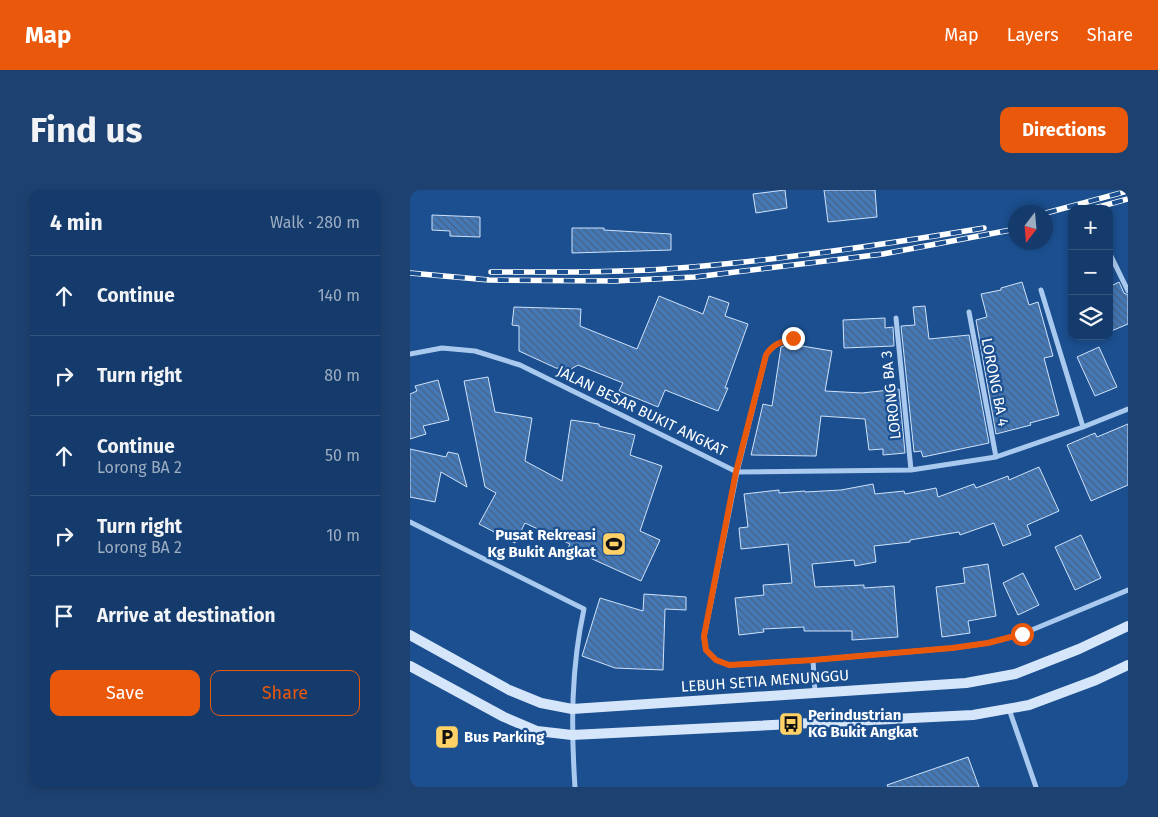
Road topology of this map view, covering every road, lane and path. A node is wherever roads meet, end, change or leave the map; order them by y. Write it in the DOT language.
graph roads {
  1 [pos="1113,260"];
  2 [pos="1041,290"];
  3 [pos="1128,291"];
  4 [pos="968,312"];
  5 [pos="896,318"];
  6 [pos="793,338"];
  7 [pos="410,354"];
  8 [pos="1128,409"];
  9 [pos="1083,427"];
  10 [pos="996,457"];
  11 [pos="911,470"];
  12 [pos="736,472"];
  13 [pos="410,522"];
  14 [pos="1128,590"];
  15 [pos="1128,626"];
  16 [pos="410,635"];
  17 [pos="813,660"];
  18 [pos="1128,665"];
  19 [pos="410,666"];
  20 [pos="815,692"];
  21 [pos="572,709"];
  22 [pos="1010,709"];
  23 [pos="572,735"];
  24 [pos="575,787"];
  25 [pos="1036,787"];
  1 -- 3 [label="street"];
  2 -- 9 [label="street"];
  4 -- 10 [label="street, LORONG BA 4"];
  5 -- 11 [label="street, LORONG BA 3"];
  6 -- 12 [label="street"];
  7 -- 12 [label="street, JALAN BESAR BUKIT ANGKAT"];
  8 -- 9 [label="street, JALAN BESAR BUKIT ANGKAT"];
  9 -- 10 [label="street, JALAN BESAR BUKIT ANGKAT"];
  10 -- 11 [label="street, JALAN BESAR BUKIT ANGKAT"];
  11 -- 12 [label="street, JALAN BESAR BUKIT ANGKAT"];
  12 -- 17 [label="street"];
  13 -- 21 [label="street"];
  14 -- 17 [label="street"];
  15 -- 20 [label="street, LEBUH SETIA MENUNGGU"];
  16 -- 21 [label="street, LEBUH SETIA MENUNGGU"];
  17 -- 20 [label="street"];
  18 -- 22 [label="street"];
  19 -- 23 [label="street"];
  20 -- 21 [label="street, LEBUH SETIA MENUNGGU"];
  21 -- 23 [label="street"];
  22 -- 23 [label="street"];
  22 -- 25 [label="street"];
  23 -- 24 [label="street"];
}
